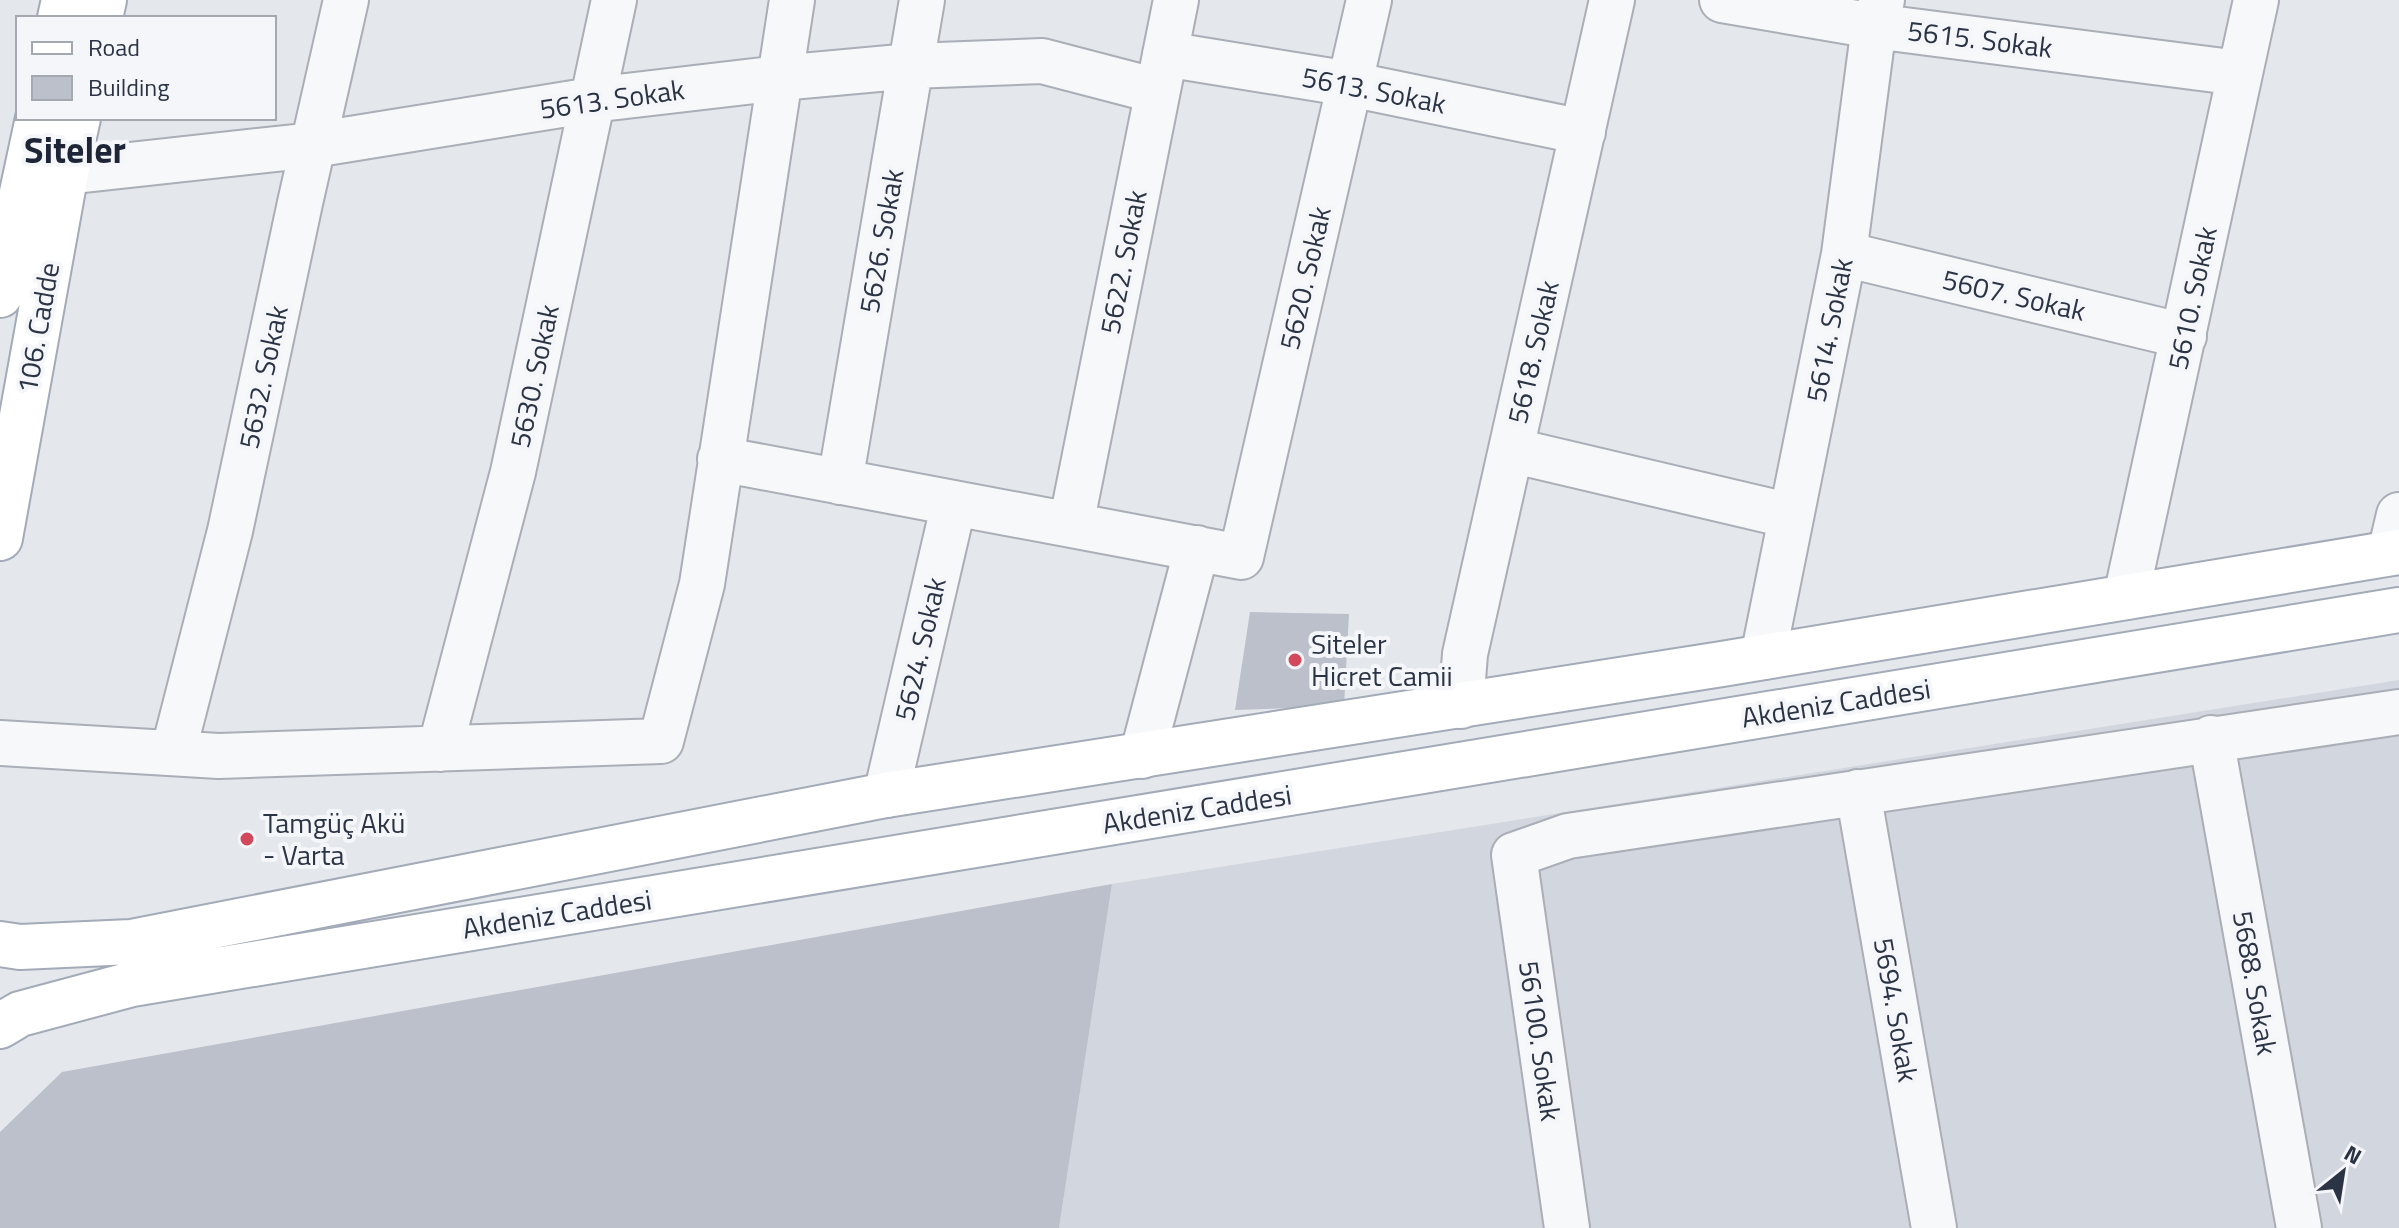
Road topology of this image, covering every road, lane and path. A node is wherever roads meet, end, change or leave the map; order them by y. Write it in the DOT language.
graph roads {
  1 [pos="346,0"];
  2 [pos="614,0"];
  3 [pos="792,0"];
  4 [pos="922,0"];
  5 [pos="1176,0"];
  6 [pos="1369,0"];
  7 [pos="1612,0"];
  8 [pos="1722,0"];
  9 [pos="2256,0"];
  10 [pos="1878,13"];
  11 [pos="911,66"];
  12 [pos="1161,73"];
  13 [pos="2239,73"];
  14 [pos="780,78"];
  15 [pos="1350,84"];
  16 [pos="592,100"];
  17 [pos="37,120"];
  18 [pos="78,120"];
  19 [pos="1583,132"];
  20 [pos="313,145"];
  21 [pos="66,172"];
  22 [pos="10,196"];
  23 [pos="1844,254"];
  24 [pos="0,295"];
  25 [pos="2184,336"];
  26 [pos="1511,450"];
  27 [pos="720,459"];
  28 [pos="840,482"];
  29 [pos="954,503"];
  30 [pos="1791,516"];
  31 [pos="1071,525"];
  32 [pos="0,538"];
  33 [pos="2396,540"];
  34 [pos="1197,548"];
  35 [pos="2126,597"];
  36 [pos="2399,610"];
  37 [pos="1763,657"];
  38 [pos="1461,706"];
  39 [pos="2399,712"];
  40 [pos="2211,738"];
  41 [pos="0,743"];
  42 [pos="440,749"];
  43 [pos="173,753"];
  44 [pos="1142,756"];
  45 [pos="1858,792"];
  46 [pos="886,795"];
  47 [pos="0,944"];
  48 [pos="0,1026"];
  49 [pos="1567,1228"];
  50 [pos="1934,1228"];
  51 [pos="2299,1228"];
  1 -- 20 [label="street, 5632. Sokak"];
  2 -- 16 [label="street, 5630. Sokak"];
  3 -- 14 [label="street"];
  4 -- 11 [label="street, 5626. Sokak"];
  5 -- 12 [label="street, 5622. Sokak"];
  6 -- 15 [label="street, 5620. Sokak"];
  7 -- 19 [label="street, 5618. Sokak"];
  8 -- 10 [label="street, 5615. Sokak"];
  9 -- 13 [label="street, 5610. Sokak"];
  10 -- 13 [label="street, 5615. Sokak"];
  10 -- 23 [label="street, 5614. Sokak"];
  11 -- 12 [label="street, 5613. Sokak"];
  11 -- 14 [label="street, 5613. Sokak"];
  11 -- 28 [label="street, 5626. Sokak"];
  12 -- 15 [label="street, 5613. Sokak"];
  12 -- 31 [label="street, 5622. Sokak"];
  13 -- 25 [label="street, 5610. Sokak"];
  14 -- 16 [label="street, 5613. Sokak"];
  14 -- 27 [label="street"];
  15 -- 19 [label="street, 5613. Sokak"];
  15 -- 34 [label="street, 5620. Sokak"];
  16 -- 20 [label="street, 5613. Sokak"];
  16 -- 42 [label="street, 5630. Sokak"];
  17 -- 22 [label="main road, 106. Cadde"];
  18 -- 21 [label="main road, 106. Cadde"];
  19 -- 26 [label="street, 5618. Sokak"];
  20 -- 21 [label="street, 5613. Sokak"];
  20 -- 43 [label="street, 5632. Sokak"];
  21 -- 32 [label="main road, 106. Cadde"];
  22 -- 24 [label="main road, 106. Cadde"];
  23 -- 25 [label="street, 5607. Sokak"];
  23 -- 30 [label="street, 5614. Sokak"];
  25 -- 35 [label="street, 5610. Sokak"];
  26 -- 30 [label="street"];
  26 -- 38 [label="street, 5618. Sokak"];
  27 -- 28 [label="street"];
  27 -- 42 [label="street"];
  28 -- 29 [label="street"];
  29 -- 31 [label="street"];
  29 -- 46 [label="street, 5624. Sokak"];
  30 -- 37 [label="street, 5614. Sokak"];
  31 -- 34 [label="street"];
  33 -- 35 [label="main road, Akdeniz Caddesi"];
  34 -- 44 [label="street"];
  35 -- 37 [label="main road, Akdeniz Caddesi"];
  36 -- 48 [label="main road, Akdeniz Caddesi"];
  37 -- 38 [label="main road, Akdeniz Caddesi"];
  38 -- 44 [label="main road, Akdeniz Caddesi"];
  39 -- 40 [label="street"];
  40 -- 45 [label="street"];
  40 -- 51 [label="street, 5688. Sokak"];
  41 -- 43 [label="street"];
  42 -- 43 [label="street"];
  44 -- 46 [label="main road, Akdeniz Caddesi"];
  45 -- 49 [label="street, 56100. Sokak"];
  45 -- 50 [label="street, 5694. Sokak"];
  46 -- 47 [label="main road, Akdeniz Caddesi"];
}
